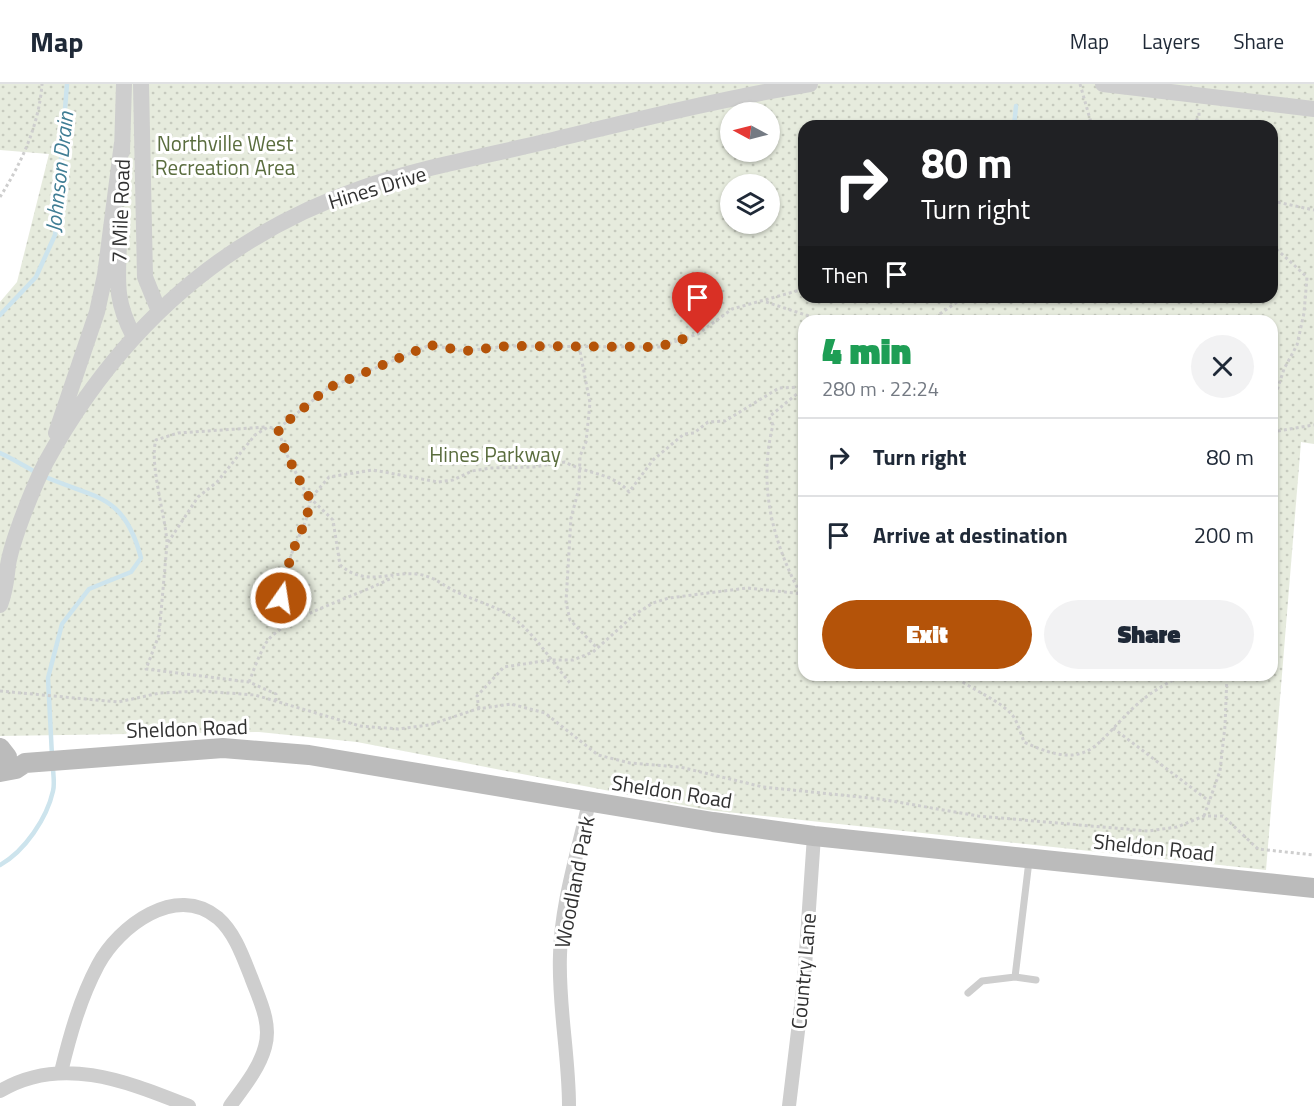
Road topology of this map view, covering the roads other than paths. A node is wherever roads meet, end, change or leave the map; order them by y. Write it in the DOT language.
graph roads {
  1 [pos="124,84"];
  2 [pos="141,84"];
  3 [pos="810,84"];
  4 [pos="1103,84"];
  5 [pos="1314,109"];
  6 [pos="122,143"];
  7 [pos="158,309"];
  8 [pos="133,335"];
  9 [pos="47,461"];
  10 [pos="4,569"];
  11 [pos="0,605"];
  12 [pos="12,760"];
  13 [pos="589,802"];
  14 [pos="814,836"];
  15 [pos="1029,858"];
  16 [pos="1314,888"];
  17 [pos="1015,976"];
  18 [pos="1036,981"];
  19 [pos="968,993"];
  20 [pos="61,1072"];
  21 [pos="0,1091"];
  22 [pos="189,1106"];
  23 [pos="230,1106"];
  24 [pos="569,1106"];
  25 [pos="789,1106"];
  1 -- 6 [label="street, 7 Mile Road"];
  2 -- 7 [label="street, 7 Mile Road"];
  3 -- 7 [label="street, Hines Drive"];
  4 -- 5 [label="street"];
  6 -- 8 [label="street, 7 Mile Road"];
  6 -- 9 [label="street"];
  7 -- 8 [label="street, Hines Drive"];
  8 -- 9 [label="street, Hines Drive"];
  9 -- 10 [label="street"];
  10 -- 11 [label="street"];
  12 -- 13 [label="main road, Sheldon Road"];
  13 -- 14 [label="main road, Sheldon Road"];
  13 -- 24 [label="street, Woodland Park"];
  14 -- 15 [label="main road, Sheldon Road"];
  14 -- 25 [label="street, Country Lane"];
  15 -- 16 [label="main road, Sheldon Road"];
  15 -- 17 [label="lane"];
  17 -- 18 [label="lane"];
  17 -- 19 [label="lane"];
  20 -- 21 [label="street"];
  20 -- 22 [label="street"];
  20 -- 23 [label="street"];
}
